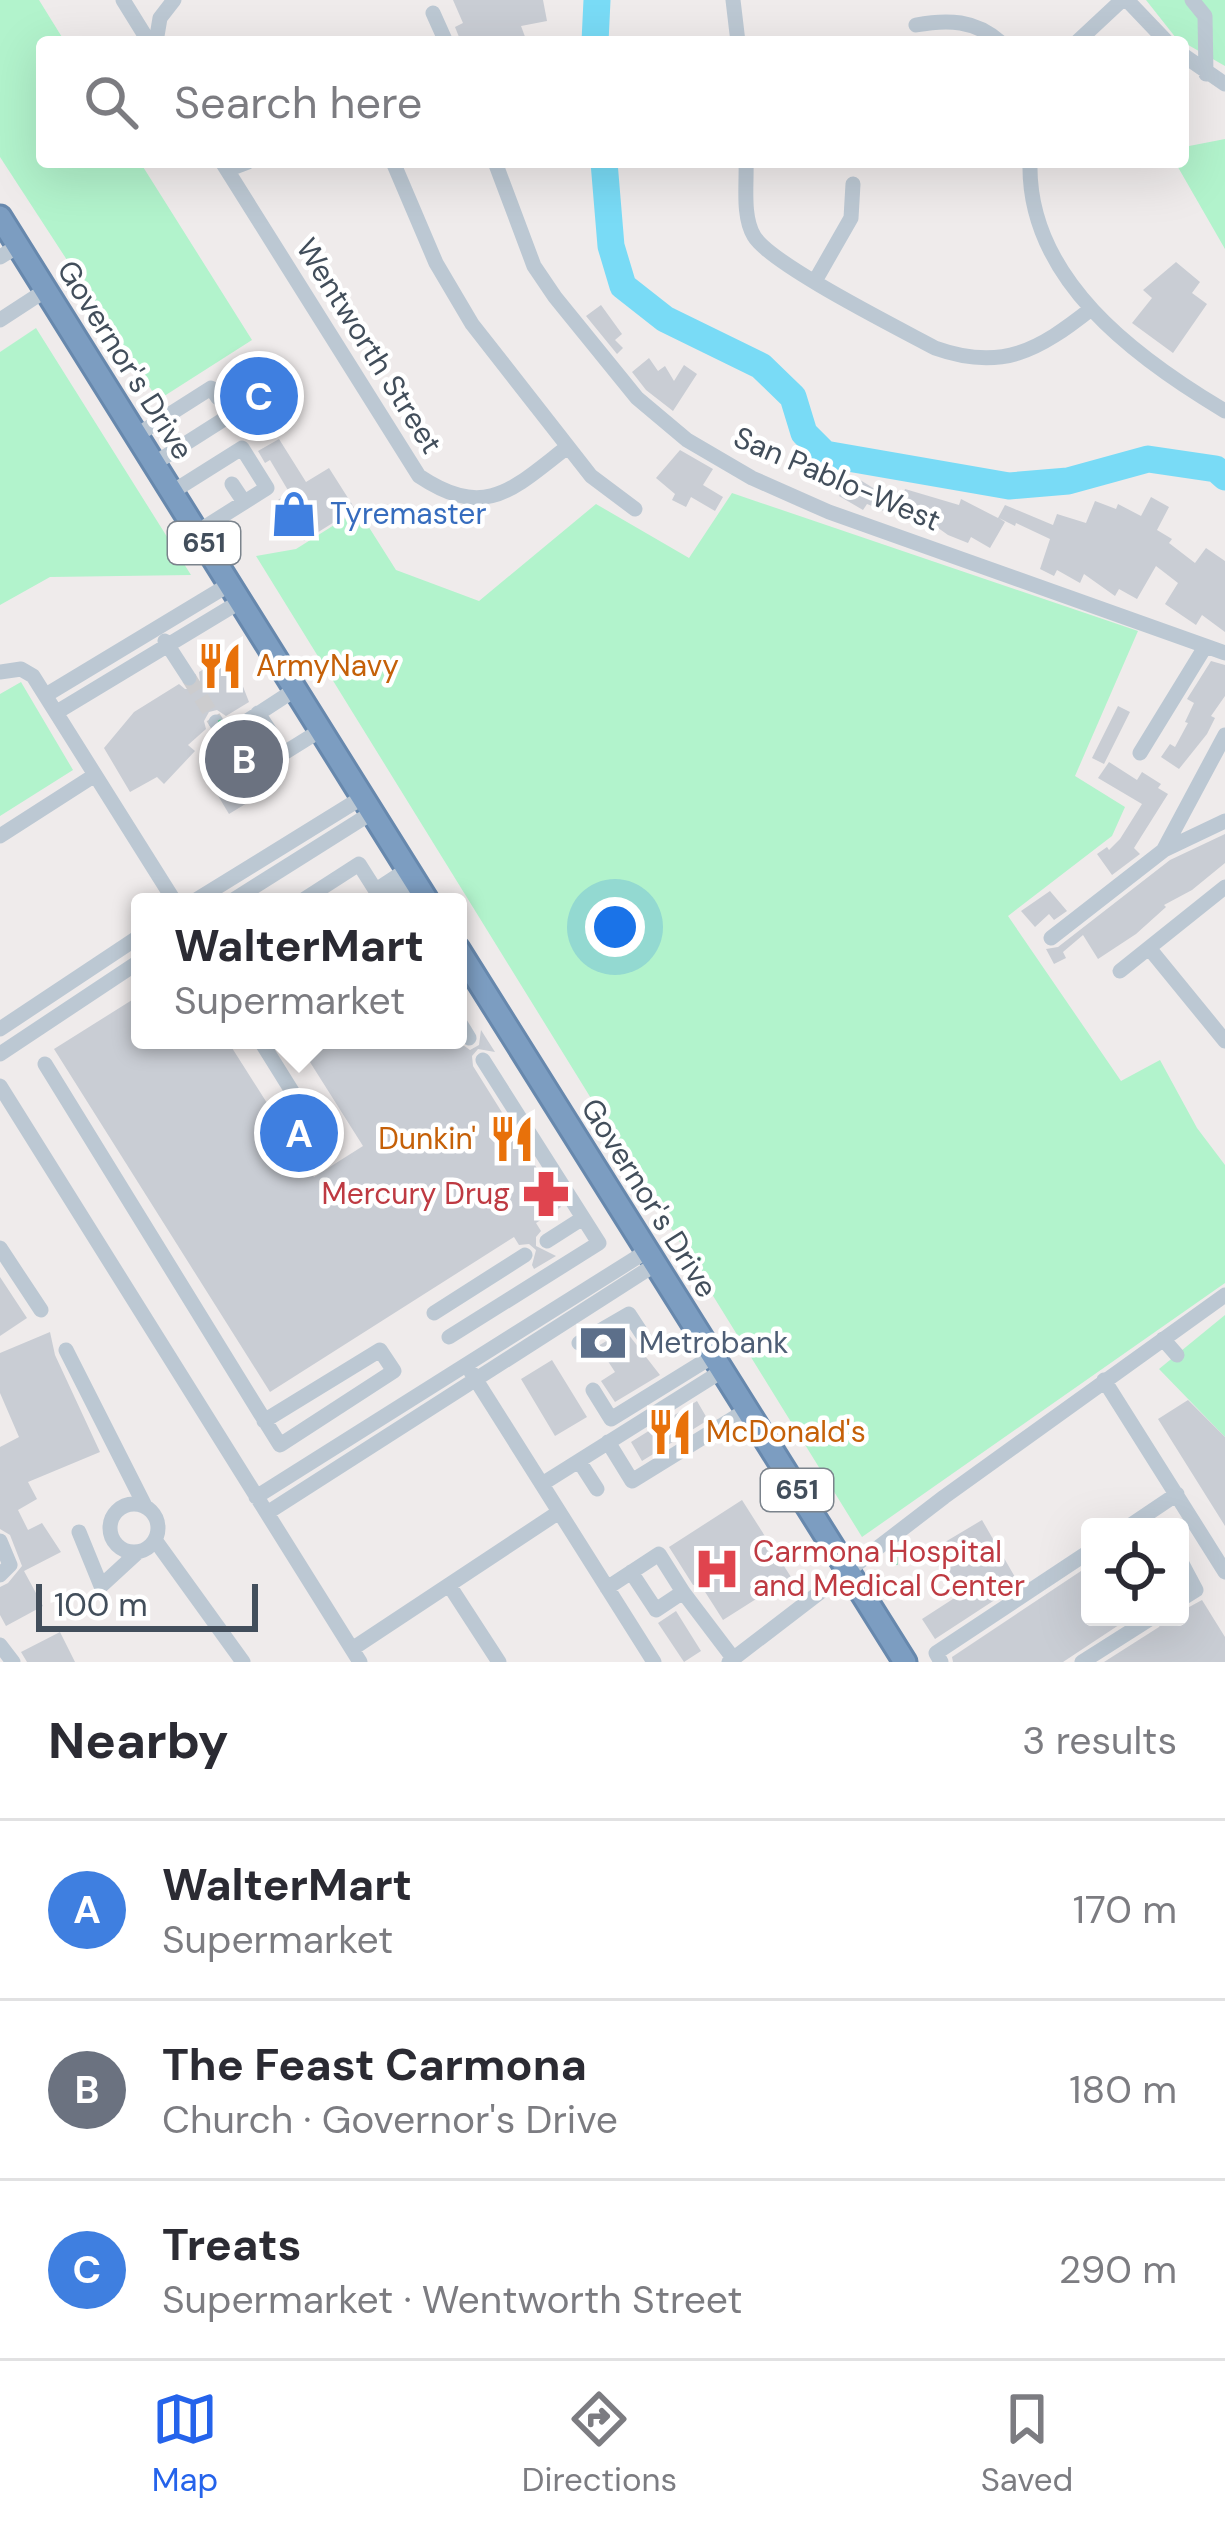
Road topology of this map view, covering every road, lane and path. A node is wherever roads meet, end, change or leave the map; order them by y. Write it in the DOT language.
graph roads {
  1 [pos="122,0"];
  2 [pos="174,0"];
  3 [pos="733,0"];
  4 [pos="1124,0"];
  5 [pos="1192,0"];
  6 [pos="433,13"];
  7 [pos="916,25"];
  8 [pos="148,36"];
  9 [pos="154,36"];
  10 [pos="443,36"];
  11 [pos="737,36"];
  12 [pos="993,36"];
  13 [pos="1084,36"];
  14 [pos="1161,36"];
  15 [pos="1189,60"];
  16 [pos="1206,74"];
  17 [pos="1225,84"];
  18 [pos="226,168"];
  19 [pos="396,168"];
  20 [pos="497,168"];
  21 [pos="746,168"];
  22 [pos="1030,168"];
  23 [pos="853,184"];
  24 [pos="0,217"];
  25 [pos="9,251"];
  26 [pos="814,281"];
  27 [pos="46,290"];
  28 [pos="1091,309"];
  29 [pos="0,320"];
  30 [pos="1225,411"];
  31 [pos="137,435"];
  32 [pos="566,448"];
  33 [pos="154,463"];
  34 [pos="225,472"];
  35 [pos="172,492"];
  36 [pos="244,502"];
  37 [pos="634,509"];
  38 [pos="197,532"];
  39 [pos="235,593"];
  40 [pos="157,628"];
  41 [pos="167,645"];
  42 [pos="1205,646"];
  43 [pos="1225,653"];
  44 [pos="0,672"];
  45 [pos="189,678"];
  46 [pos="296,689"];
  47 [pos="46,695"];
  48 [pos="57,712"];
  49 [pos="258,713"];
  50 [pos="218,721"];
  51 [pos="321,730"];
  52 [pos="1225,735"];
  53 [pos="234,747"];
  54 [pos="1140,753"];
  55 [pos="95,775"];
  56 [pos="368,805"];
  57 [pos="1225,821"];
  58 [pos="0,836"];
  59 [pos="1164,850"];
  60 [pos="412,876"];
  61 [pos="1225,887"];
  62 [pos="169,893"];
  63 [pos="209,893"];
  64 [pos="243,893"];
  65 [pos="314,893"];
  66 [pos="377,893"];
  67 [pos="389,893"];
  68 [pos="422,893"];
  69 [pos="1051,938"];
  70 [pos="131,942"];
  71 [pos="1149,948"];
  72 [pos="467,963"];
  73 [pos="131,967"];
  74 [pos="1120,971"];
  75 [pos="0,1028"];
  76 [pos="467,1035"];
  77 [pos="469,1038"];
  78 [pos="1225,1041"];
  79 [pos="266,1049"];
  80 [pos="0,1054"];
  81 [pos="483,1060"];
  82 [pos="45,1064"];
  83 [pos="0,1086"];
  84 [pos="328,1149"];
  85 [pos="583,1219"];
  86 [pos="548,1241"];
  87 [pos="0,1248"];
  88 [pos="525,1255"];
  89 [pos="652,1258"];
  90 [pos="1225,1295"];
  91 [pos="461,1296"];
  92 [pos="41,1310"];
  93 [pos="434,1313"];
  94 [pos="476,1321"];
  95 [pos="449,1337"];
  96 [pos="644,1337"];
  97 [pos="1163,1339"];
  98 [pos="579,1343"];
  99 [pos="66,1350"];
  100 [pos="1177,1355"];
  101 [pos="718,1364"];
  102 [pos="471,1372"];
  103 [pos="1104,1381"];
  104 [pos="593,1390"];
  105 [pos="747,1410"];
  106 [pos="265,1421"];
  107 [pos="608,1442"];
  108 [pos="579,1461"];
  109 [pos="542,1484"];
  110 [pos="597,1490"];
  111 [pos="1177,1494"];
  112 [pos="256,1497"];
  113 [pos="145,1506"];
  114 [pos="559,1511"];
  115 [pos="266,1513"];
  116 [pos="1141,1518"];
  117 [pos="111,1533"];
  118 [pos="0,1540"];
  119 [pos="155,1540"];
  120 [pos="138,1552"];
  121 [pos="896,1557"];
  122 [pos="1081,1558"];
  123 [pos="896,1565"];
  124 [pos="847,1570"];
  125 [pos="631,1572"];
  126 [pos="1225,1572"];
  127 [pos="0,1575"];
  128 [pos="449,1585"];
  129 [pos="607,1588"];
  130 [pos="683,1592"];
  131 [pos="1139,1626"];
  132 [pos="356,1655"];
  133 [pos="731,1660"];
  134 [pos="244,1662"];
  135 [pos="499,1662"];
  136 [pos="654,1662"];
  137 [pos="904,1662"];
  138 [pos="941,1662"];
  139 [pos="1082,1662"];
  1 -- 8 [label="street"];
  2 -- 9 [label="street"];
  3 -- 11 [label="street"];
  4 -- 13 [label="street"];
  4 -- 14 [label="street"];
  5 -- 16 [label="street"];
  6 -- 10 [label="street"];
  7 -- 12 [label="street"];
  15 -- 16 [label="street"];
  16 -- 17 [label="street"];
  18 -- 32 [label="street, Wentworth Street"];
  19 -- 32 [label="street"];
  20 -- 42 [label="street, San Pablo-West"];
  21 -- 26 [label="street"];
  22 -- 28 [label="street"];
  23 -- 26 [label="street"];
  24 -- 25 [label="highway, Governor's Drive / 651"];
  25 -- 27 [label="highway, Governor's Drive / 651"];
  26 -- 28 [label="street"];
  27 -- 29 [label="street"];
  27 -- 31 [label="highway, Governor's Drive / 651"];
  28 -- 30 [label="street"];
  31 -- 33 [label="highway, Governor's Drive / 651"];
  31 -- 33 [label="street"];
  32 -- 37 [label="street"];
  33 -- 35 [label="highway, Governor's Drive / 651"];
  34 -- 35 [label="street"];
  34 -- 36 [label="street"];
  34 -- 36 [label="street"];
  35 -- 38 [label="highway, Governor's Drive / 651"];
  36 -- 38 [label="street"];
  38 -- 39 [label="highway, Governor's Drive / 651"];
  39 -- 40 [label="street"];
  39 -- 41 [label="street"];
  39 -- 46 [label="highway, Governor's Drive / 651"];
  40 -- 41 [label="street"];
  40 -- 47 [label="street"];
  41 -- 45 [label="street"];
  41 -- 48 [label="street"];
  42 -- 43 [label="street, San Pablo-West"];
  42 -- 54 [label="street"];
  44 -- 47 [label="street"];
  46 -- 49 [label="street"];
  46 -- 51 [label="highway, Governor's Drive / 651"];
  47 -- 48 [label="street"];
  48 -- 55 [label="street"];
  49 -- 50 [label="street"];
  49 -- 51 [label="street"];
  50 -- 53 [label="path, bridge"];
  51 -- 56 [label="highway, Governor's Drive / 651"];
  52 -- 59 [label="street"];
  55 -- 58 [label="street"];
  55 -- 62 [label="street"];
  56 -- 60 [label="highway, Governor's Drive / 651"];
  56 -- 63 [label="street"];
  56 -- 64 [label="street"];
  57 -- 59 [label="street"];
  59 -- 69 [label="street"];
  60 -- 67 [label="street"];
  60 -- 68 [label="highway, Governor's Drive / 651"];
  61 -- 71 [label="street"];
  65 -- 66 [label="street"];
  70 -- 75 [label="street"];
  71 -- 74 [label="street"];
  71 -- 78 [label="street"];
  72 -- 89 [label="highway, Governor's Drive / 651"];
  73 -- 80 [label="street"];
  76 -- 77 [label="street"];
  79 -- 84 [label="street"];
  81 -- 85 [label="street"];
  82 -- 106 [label="street"];
  83 -- 112 [label="street"];
  85 -- 86 [label="street"];
  85 -- 94 [label="street"];
  87 -- 92 [label="street"];
  88 -- 91 [label="street"];
  89 -- 101 [label="highway, Governor's Drive / 651"];
  89 -- 102 [label="street"];
  90 -- 97 [label="street"];
  91 -- 93 [label="street"];
  91 -- 94 [label="street"];
  94 -- 95 [label="street"];
  96 -- 98 [label="street"];
  97 -- 100 [label="street"];
  97 -- 103 [label="street"];
  99 -- 113 [label="street"];
  101 -- 104 [label="street"];
  101 -- 105 [label="highway, Governor's Drive / 651"];
  101 -- 107 [label="street"];
  102 -- 109 [label="street"];
  102 -- 112 [label="street"];
  102 -- 115 [label="street"];
  103 -- 111 [label="street"];
  103 -- 124 [label="street"];
  105 -- 107 [label="street"];
  105 -- 124 [label="highway, Governor's Drive / 651"];
  106 -- 106 [label="street"];
  107 -- 108 [label="street"];
  108 -- 109 [label="street"];
  108 -- 110 [label="street"];
  109 -- 114 [label="street"];
  111 -- 116 [label="street"];
  111 -- 126 [label="street"];
  112 -- 115 [label="street"];
  113 -- 117 [label="street"];
  113 -- 119 [label="street"];
  114 -- 128 [label="street"];
  114 -- 129 [label="street"];
  115 -- 132 [label="street"];
  117 -- 120 [label="street"];
  117 -- 120 [label="street"];
  118 -- 127 [label="street"];
  119 -- 120 [label="street"];
  119 -- 134 [label="street"];
  121 -- 123 [label="path"];
  122 -- 138 [label="street"];
  124 -- 133 [label="street"];
  124 -- 137 [label="highway, Governor's Drive / 651"];
  125 -- 129 [label="street"];
  125 -- 130 [label="street"];
  125 -- 130 [label="street"];
  128 -- 132 [label="street"];
  128 -- 135 [label="street"];
  129 -- 136 [label="street"];
  130 -- 133 [label="street"];
  131 -- 139 [label="street"];
}
